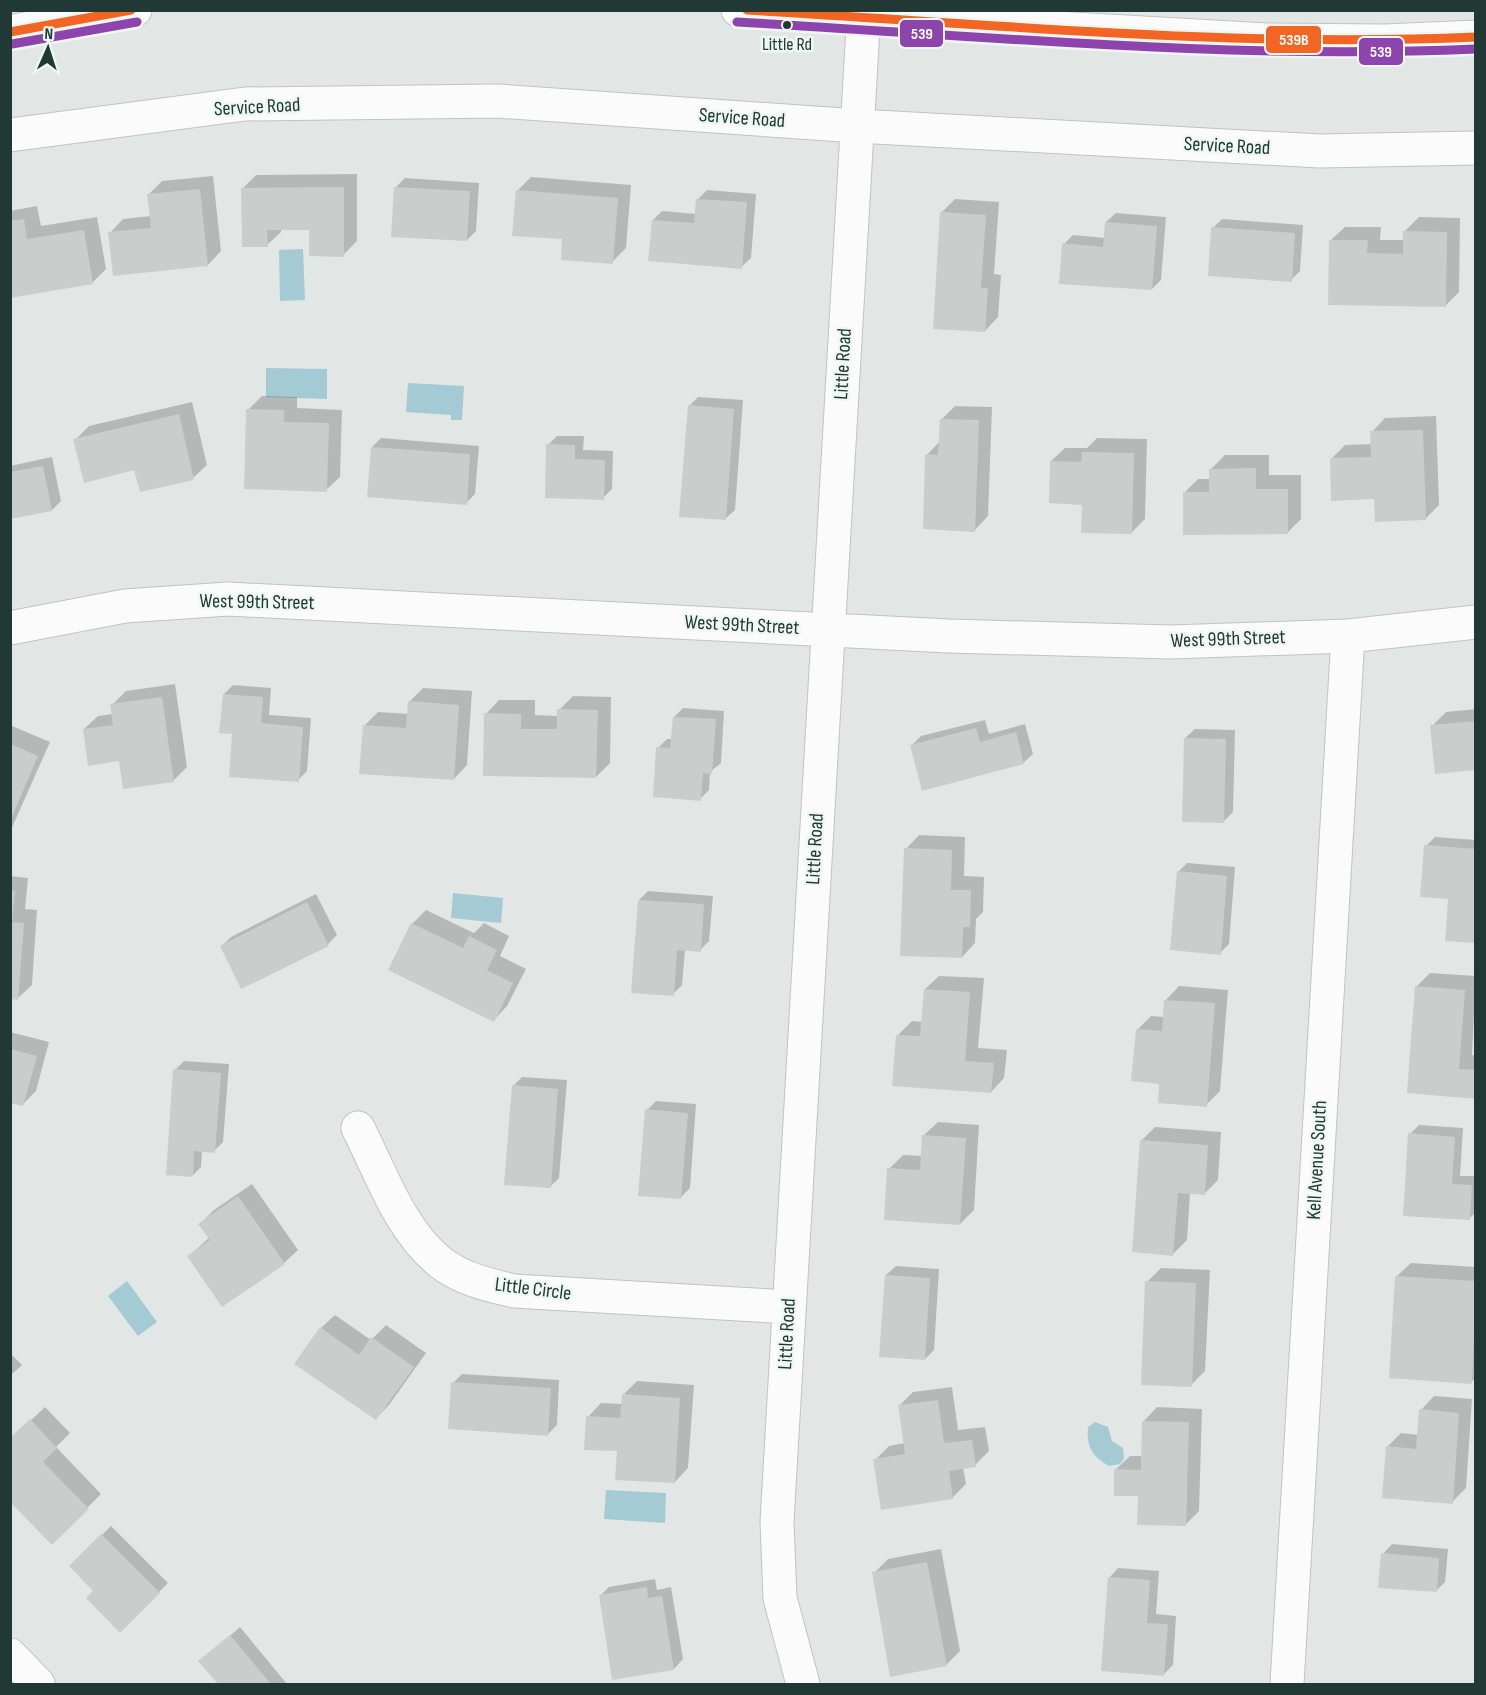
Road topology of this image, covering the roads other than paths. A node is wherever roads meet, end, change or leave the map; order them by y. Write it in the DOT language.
graph roads {
  1 [pos="135,10"];
  2 [pos="738,10"];
  3 [pos="863,14"];
  4 [pos="10,32"];
  5 [pos="1476,37"];
  6 [pos="857,126"];
  7 [pos="10,135"];
  8 [pos="1476,148"];
  9 [pos="1476,621"];
  10 [pos="10,628"];
  11 [pos="828,630"];
  12 [pos="1348,636"];
  13 [pos="358,1128"];
  14 [pos="789,1307"];
  15 [pos="10,1655"];
  16 [pos="38,1684"];
  17 [pos="803,1684"];
  18 [pos="1287,1684"];
  1 -- 4 [label="street"];
  2 -- 3 [label="street"];
  3 -- 5 [label="street"];
  3 -- 6 [label="street, Little Road"];
  6 -- 7 [label="street, Service Road"];
  6 -- 8 [label="street, Service Road"];
  6 -- 11 [label="street, Little Road"];
  9 -- 12 [label="street, West 99th Street"];
  10 -- 11 [label="street, West 99th Street"];
  11 -- 12 [label="street, West 99th Street"];
  11 -- 14 [label="street, Little Road"];
  12 -- 18 [label="street, Kell Avenue South"];
  13 -- 14 [label="street, Little Circle"];
  14 -- 17 [label="street, Little Road"];
  15 -- 16 [label="street"];
}
